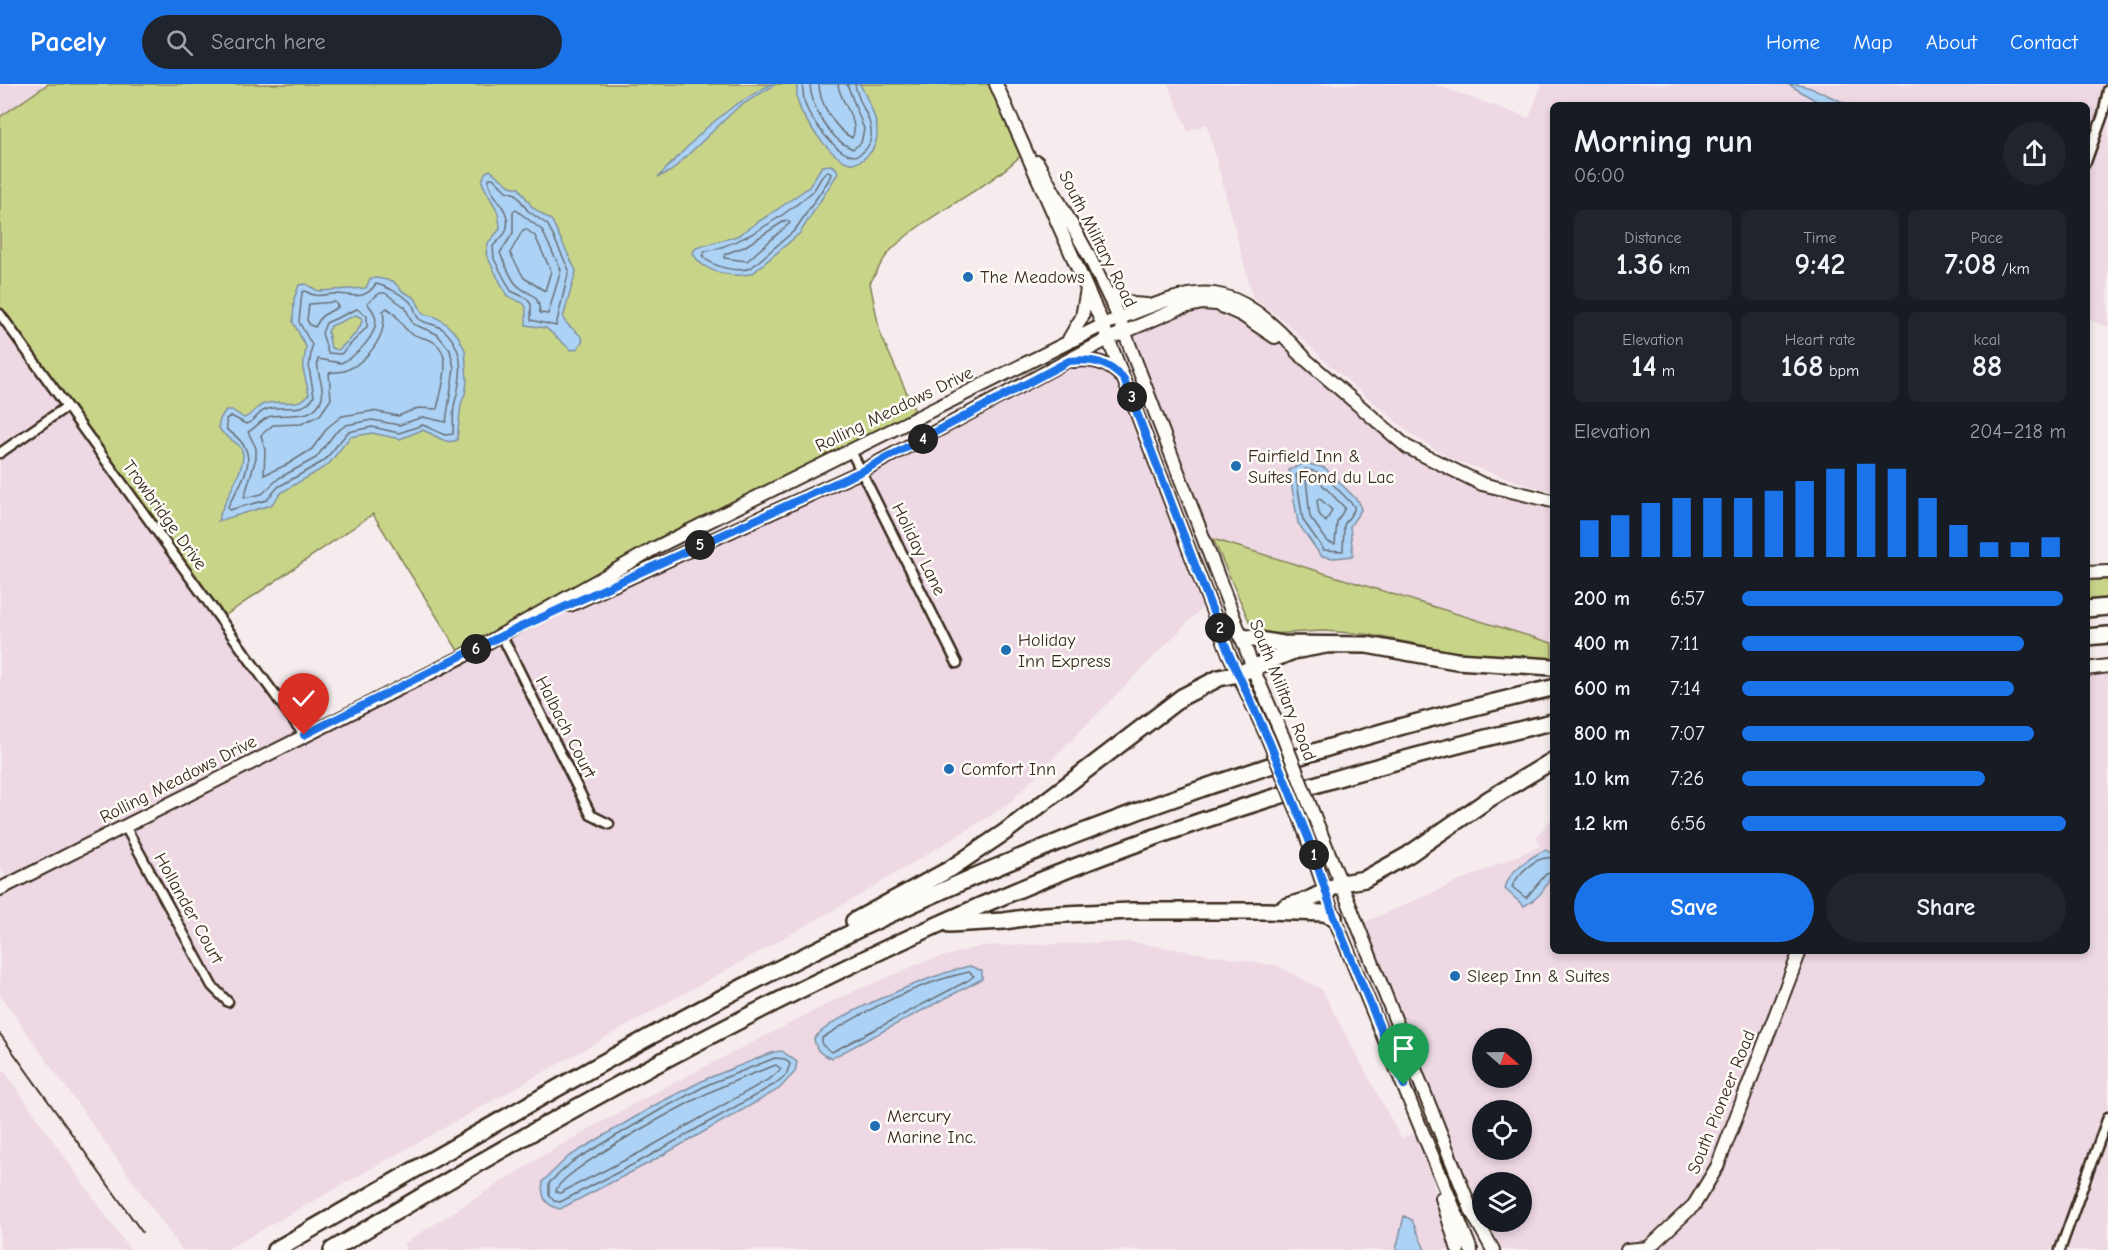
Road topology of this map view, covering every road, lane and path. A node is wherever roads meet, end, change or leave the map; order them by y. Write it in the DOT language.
graph roads {
  1 [pos="996,84"];
  2 [pos="2108,90"];
  3 [pos="1027,149"];
  4 [pos="2090,153"];
  5 [pos="1087,288"];
  6 [pos="1107,293"];
  7 [pos="1151,306"];
  8 [pos="0,314"];
  9 [pos="1119,318"];
  10 [pos="1103,325"];
  11 [pos="1124,332"];
  12 [pos="1108,339"];
  13 [pos="1066,343"];
  14 [pos="1304,357"];
  15 [pos="1069,361"];
  16 [pos="1124,379"];
  17 [pos="66,407"];
  18 [pos="851,451"];
  19 [pos="0,453"];
  20 [pos="862,471"];
  21 [pos="1550,501"];
  22 [pos="2108,572"];
  23 [pos="2090,573"];
  24 [pos="2108,607"];
  25 [pos="2090,609"];
  26 [pos="2108,635"];
  27 [pos="501,636"];
  28 [pos="2090,637"];
  29 [pos="1242,638"];
  30 [pos="1326,645"];
  31 [pos="957,663"];
  32 [pos="2108,666"];
  33 [pos="1550,667"];
  34 [pos="1254,668"];
  35 [pos="2090,668"];
  36 [pos="1238,675"];
  37 [pos="1550,689"];
  38 [pos="1550,723"];
  39 [pos="304,735"];
  40 [pos="1550,762"];
  41 [pos="609,824"];
  42 [pos="125,826"];
  43 [pos="1342,884"];
  44 [pos="0,890"];
  45 [pos="1326,891"];
  46 [pos="1268,911"];
  47 [pos="1334,917"];
  48 [pos="937,924"];
  49 [pos="1799,954"];
  50 [pos="768,973"];
  51 [pos="228,1002"];
  52 [pos="2108,1117"];
  53 [pos="1434,1165"];
  54 [pos="1648,1249"];
  55 [pos="276,1250"];
  56 [pos="332,1250"];
  57 [pos="1458,1250"];
  58 [pos="1471,1250"];
  59 [pos="1495,1250"];
  60 [pos="1627,1250"];
  61 [pos="2060,1250"];
  1 -- 3 [label="main road, South Military Road"];
  2 -- 4 [label="street"];
  3 -- 5 [label="main road, South Military Road"];
  3 -- 6 [label="main road, South Military Road"];
  5 -- 10 [label="main road, South Military Road"];
  5 -- 13 [label="main road"];
  6 -- 7 [label="main road"];
  6 -- 9 [label="main road, South Military Road"];
  7 -- 9 [label="main road, Rolling Meadows Drive"];
  7 -- 14 [label="main road, Rolling Meadows Drive"];
  8 -- 17 [label="street, Trowbridge Drive"];
  9 -- 10 [label="main road, Rolling Meadows Drive"];
  9 -- 11 [label="main road, South Military Road"];
  10 -- 12 [label="main road, South Military Road"];
  10 -- 13 [label="main road, Rolling Meadows Drive"];
  11 -- 12 [label="main road, Rolling Meadows Drive"];
  11 -- 14 [label="main road, Rolling Meadows Drive"];
  11 -- 29 [label="main road, South Military Road"];
  12 -- 15 [label="main road, Rolling Meadows Drive"];
  12 -- 16 [label="main road, South Military Road"];
  13 -- 18 [label="main road, Rolling Meadows Drive"];
  14 -- 21 [label="main road, Rolling Meadows Drive"];
  15 -- 16 [label="main road"];
  15 -- 20 [label="main road, Rolling Meadows Drive"];
  16 -- 36 [label="main road, South Military Road"];
  17 -- 19 [label="street"];
  17 -- 39 [label="street, Trowbridge Drive"];
  18 -- 20 [label="street, Holiday Lane"];
  18 -- 27 [label="main road, Rolling Meadows Drive"];
  20 -- 27 [label="main road, Rolling Meadows Drive"];
  20 -- 31 [label="street, Holiday Lane"];
  22 -- 23 [label="main road"];
  24 -- 25 [label="highway"];
  26 -- 28 [label="highway"];
  27 -- 39 [label="main road, Rolling Meadows Drive"];
  27 -- 41 [label="street, Halbach Court"];
  29 -- 30 [label="highway"];
  29 -- 34 [label="main road, South Military Road"];
  30 -- 33 [label="highway"];
  30 -- 34 [label="highway"];
  32 -- 35 [label="main road"];
  34 -- 36 [label="highway"];
  34 -- 43 [label="main road, South Military Road, bridge"];
  36 -- 45 [label="main road, South Military Road, bridge"];
  36 -- 50 [label="highway"];
  37 -- 50 [label="highway"];
  38 -- 48 [label="highway"];
  39 -- 42 [label="main road, Rolling Meadows Drive"];
  40 -- 43 [label="highway"];
  42 -- 44 [label="main road, Rolling Meadows Drive"];
  42 -- 51 [label="street, Hollander Court"];
  43 -- 45 [label="highway"];
  43 -- 59 [label="main road, South Military Road"];
  45 -- 46 [label="highway"];
  45 -- 47 [label="main road, South Military Road"];
  46 -- 47 [label="highway"];
  46 -- 48 [label="highway"];
  47 -- 53 [label="main road, South Military Road"];
  48 -- 56 [label="highway"];
  49 -- 54 [label="main road, South Pioneer Road"];
  50 -- 55 [label="highway"];
  52 -- 61 [label="street"];
  53 -- 57 [label="main road"];
  53 -- 58 [label="main road, South Military Road"];
  54 -- 60 [label="main road, South Pioneer Road"];
}
